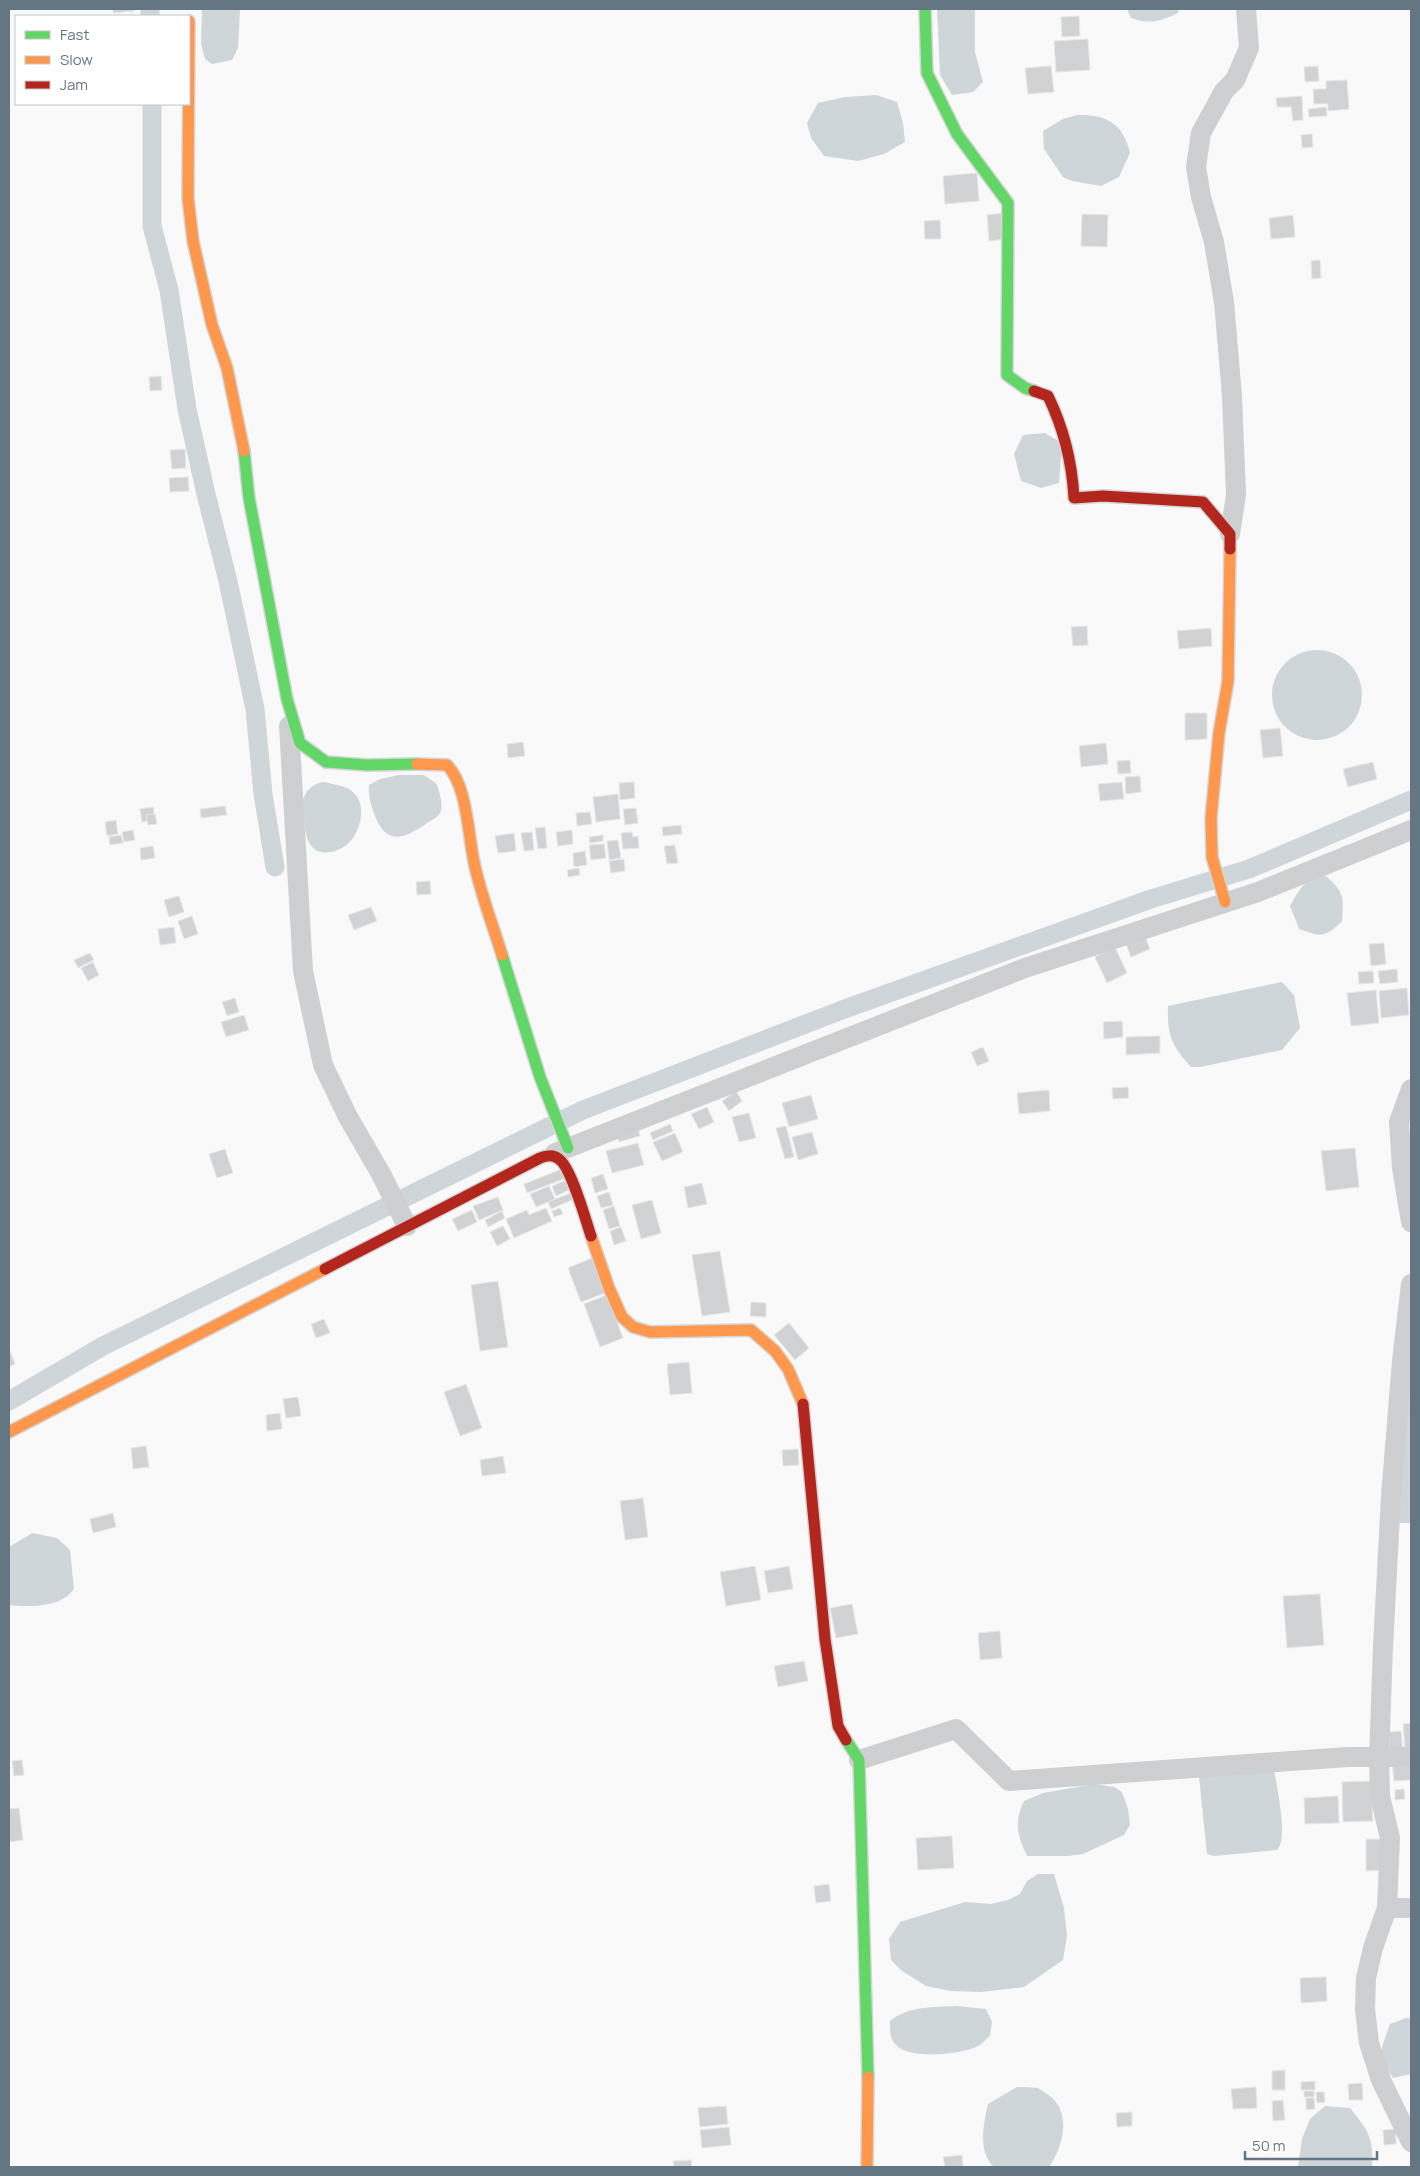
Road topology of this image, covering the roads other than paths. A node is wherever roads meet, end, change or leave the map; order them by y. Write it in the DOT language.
graph roads {
  1 [pos="925,9"];
  2 [pos="1246,9"];
  3 [pos="190,105"];
  4 [pos="1230,534"];
  5 [pos="288,704"];
  6 [pos="1411,830"];
  7 [pos="1225,902"];
  8 [pos="1411,1089"];
  9 [pos="559,1151"];
  10 [pos="1411,1222"];
  11 [pos="407,1226"];
  12 [pos="1411,1284"];
  13 [pos="9,1432"];
  14 [pos="1379,1758"];
  15 [pos="1411,1758"];
  16 [pos="860,1760"];
  17 [pos="1387,1908"];
  18 [pos="1411,1908"];
  19 [pos="1411,2142"];
  20 [pos="867,2167"];
  1 -- 4 [label="street"];
  2 -- 4 [label="street"];
  3 -- 5 [label="street"];
  4 -- 7 [label="street"];
  5 -- 9 [label="street"];
  5 -- 11 [label="street"];
  6 -- 7 [label="street"];
  7 -- 9 [label="street"];
  8 -- 10 [label="street"];
  9 -- 11 [label="street"];
  9 -- 16 [label="street"];
  11 -- 13 [label="street"];
  12 -- 14 [label="street"];
  14 -- 15 [label="street"];
  14 -- 16 [label="street"];
  14 -- 17 [label="street"];
  16 -- 20 [label="street"];
  17 -- 18 [label="street"];
  17 -- 19 [label="street"];
}
